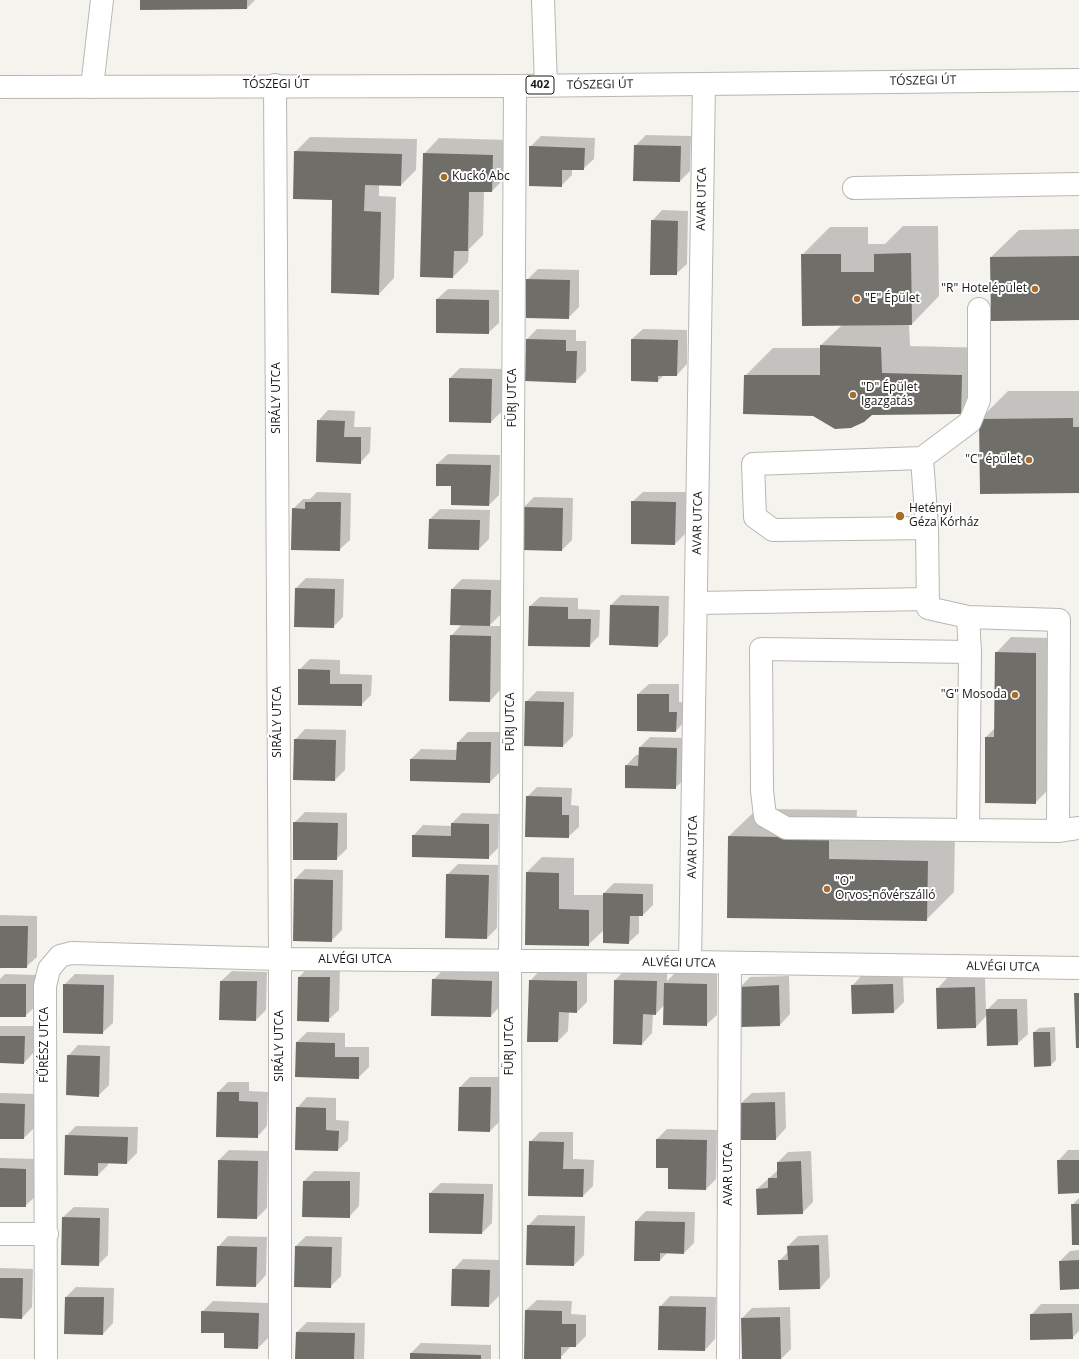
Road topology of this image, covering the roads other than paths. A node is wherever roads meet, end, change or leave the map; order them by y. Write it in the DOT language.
graph roads {
  1 [pos="102,0"];
  2 [pos="543,0"];
  3 [pos="1079,80"];
  4 [pos="704,84"];
  5 [pos="275,85"];
  6 [pos="546,85"];
  7 [pos="515,86"];
  8 [pos="0,87"];
  9 [pos="92,87"];
  10 [pos="1079,184"];
  11 [pos="854,188"];
  12 [pos="979,309"];
  13 [pos="922,458"];
  14 [pos="927,528"];
  15 [pos="928,599"];
  16 [pos="697,603"];
  17 [pos="968,617"];
  18 [pos="970,652"];
  19 [pos="968,830"];
  20 [pos="1069,830"];
  21 [pos="280,959"];
  22 [pos="510,961"];
  23 [pos="690,962"];
  24 [pos="730,964"];
  25 [pos="1079,968"];
  26 [pos="0,1234"];
  27 [pos="47,1234"];
  28 [pos="46,1359"];
  29 [pos="280,1359"];
  30 [pos="511,1359"];
  31 [pos="728,1359"];
  1 -- 9 [label="street"];
  2 -- 6 [label="street"];
  3 -- 4 [label="street, TÓSZEGI ÚT / 402"];
  4 -- 6 [label="street, TÓSZEGI ÚT / 402"];
  4 -- 16 [label="street, AVAR UTCA"];
  5 -- 7 [label="street, TÓSZEGI ÚT / 402"];
  5 -- 9 [label="street, TÓSZEGI ÚT / 402"];
  5 -- 21 [label="street, SIRÁLY UTCA"];
  6 -- 7 [label="street, TÓSZEGI ÚT / 402"];
  7 -- 22 [label="street, FÜRJ UTCA"];
  8 -- 9 [label="street, TÓSZEGI ÚT / 402"];
  10 -- 11 [label="street"];
  12 -- 13 [label="street"];
  13 -- 14 [label="street"];
  13 -- 14 [label="street"];
  14 -- 15 [label="street"];
  15 -- 16 [label="street"];
  15 -- 17 [label="street"];
  16 -- 23 [label="street, AVAR UTCA"];
  17 -- 18 [label="street"];
  17 -- 20 [label="street"];
  18 -- 19 [label="street"];
  18 -- 19 [label="street"];
  19 -- 20 [label="street"];
  21 -- 22 [label="street, ALVÉGI UTCA"];
  21 -- 27 [label="street, FŰRÉSZ UTCA"];
  21 -- 29 [label="street, SIRÁLY UTCA"];
  22 -- 23 [label="street, ALVÉGI UTCA"];
  22 -- 30 [label="street, FÜRJ UTCA"];
  23 -- 24 [label="street, ALVÉGI UTCA"];
  24 -- 25 [label="street, ALVÉGI UTCA"];
  24 -- 31 [label="street, AVAR UTCA"];
  26 -- 27 [label="street"];
  27 -- 28 [label="street, FŰRÉSZ UTCA"];
}
